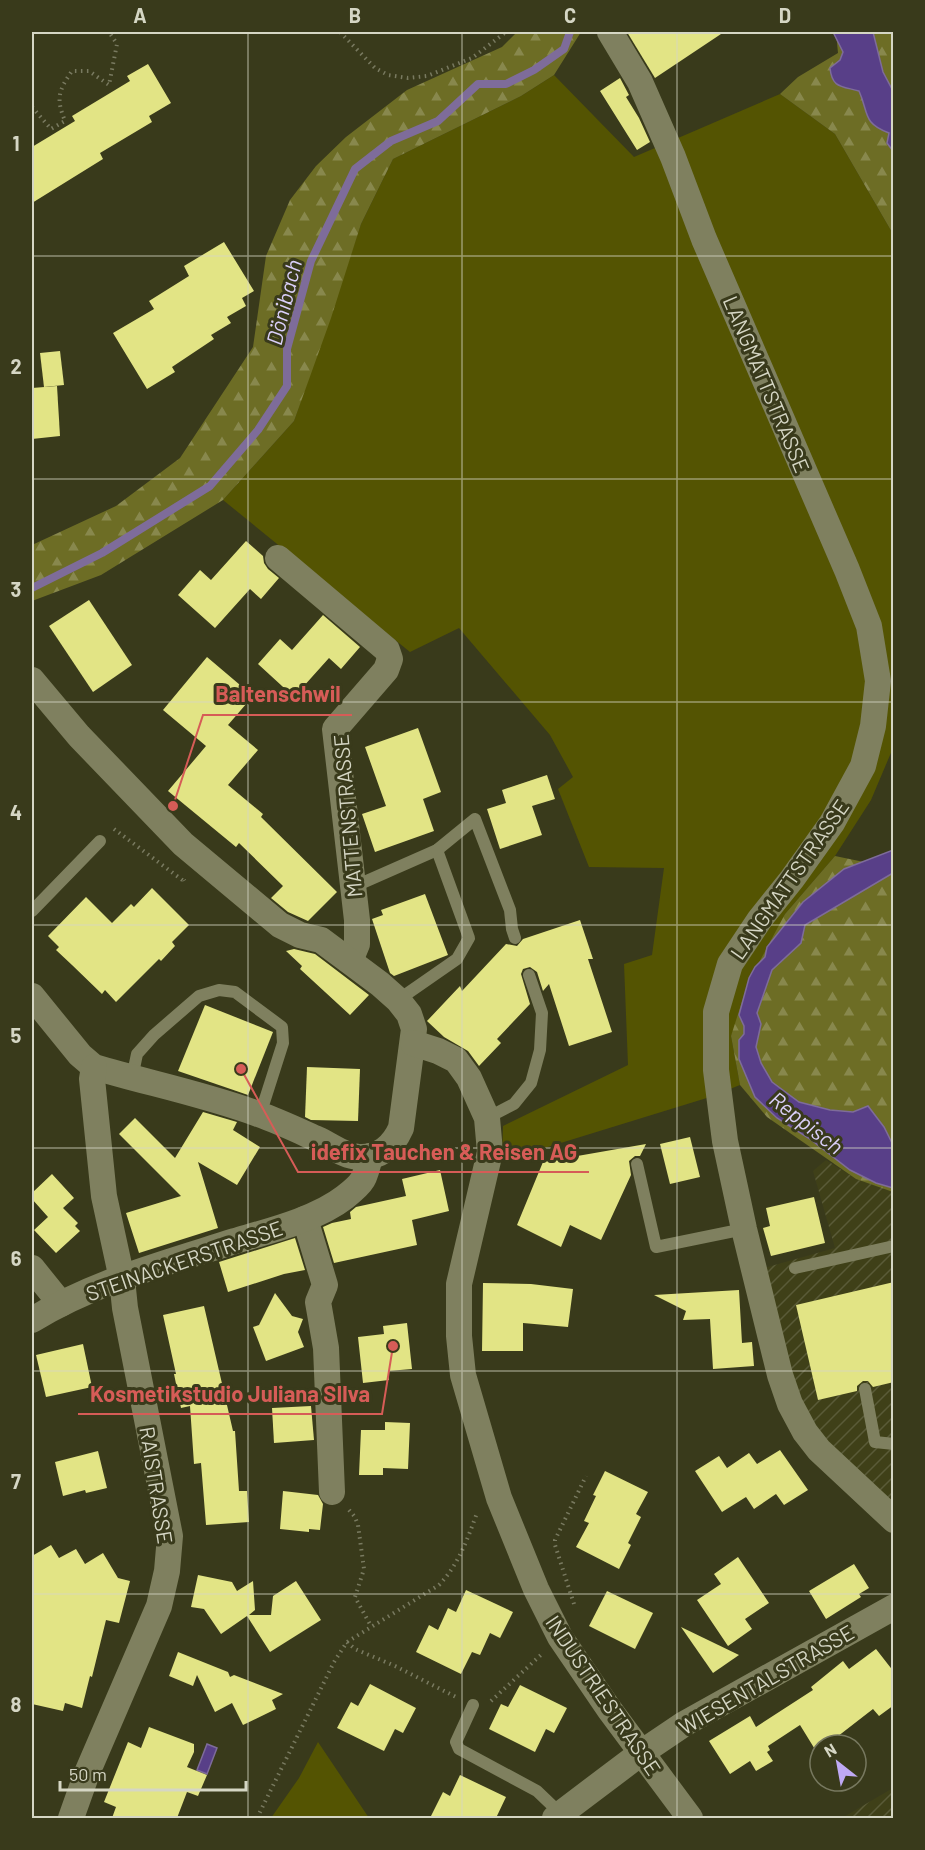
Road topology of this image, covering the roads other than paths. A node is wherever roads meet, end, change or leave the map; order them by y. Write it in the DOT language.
graph roads {
  1 [pos="610,32"];
  2 [pos="278,558"];
  3 [pos="32,680"];
  4 [pos="100,841"];
  5 [pos="437,850"];
  6 [pos="352,887"];
  7 [pos="32,911"];
  8 [pos="515,938"];
  9 [pos="350,961"];
  10 [pos="529,975"];
  11 [pos="32,996"];
  12 [pos="398,1000"];
  13 [pos="413,1044"];
  14 [pos="94,1067"];
  15 [pos="132,1078"];
  16 [pos="261,1115"];
  17 [pos="487,1118"];
  18 [pos="370,1156"];
  19 [pos="638,1164"];
  20 [pos="305,1219"];
  21 [pos="744,1229"];
  22 [pos="894,1246"];
  23 [pos="32,1268"];
  24 [pos="795,1268"];
  25 [pos="122,1279"];
  26 [pos="61,1304"];
  27 [pos="32,1320"];
  28 [pos="864,1389"];
  29 [pos="894,1444"];
  30 [pos="332,1492"];
  31 [pos="894,1520"];
  32 [pos="894,1607"];
  33 [pos="473,1705"];
  34 [pos="641,1753"];
  35 [pos="558,1816"];
  36 [pos="71,1818"];
  37 [pos="690,1818"];
  1 -- 21 [label="street, LANGMATTSTRASSE"];
  2 -- 6 [label="street, MATTENSTRASSE"];
  3 -- 9 [label="street"];
  4 -- 7 [label="lane"];
  5 -- 6 [label="lane"];
  5 -- 8 [label="lane"];
  5 -- 12 [label="lane"];
  6 -- 9 [label="street, MATTENSTRASSE"];
  9 -- 12 [label="street"];
  10 -- 17 [label="lane"];
  11 -- 14 [label="street"];
  12 -- 13 [label="street"];
  13 -- 17 [label="street, INDUSTRIESTRASSE"];
  13 -- 18 [label="street"];
  14 -- 15 [label="street"];
  14 -- 25 [label="street, RAISTRASSE"];
  15 -- 16 [label="street"];
  15 -- 16 [label="lane"];
  16 -- 18 [label="street"];
  17 -- 34 [label="street, INDUSTRIESTRASSE"];
  18 -- 20 [label="street, STEINACKERSTRASSE"];
  19 -- 21 [label="lane"];
  20 -- 25 [label="street, STEINACKERSTRASSE"];
  20 -- 30 [label="street, STEINACKERSTRASSE"];
  21 -- 31 [label="street, LANGMATTSTRASSE"];
  22 -- 24 [label="lane"];
  23 -- 26 [label="street"];
  25 -- 26 [label="street, STEINACKERSTRASSE"];
  25 -- 36 [label="street, RAISTRASSE"];
  26 -- 27 [label="street, STEINACKERSTRASSE"];
  28 -- 29 [label="lane"];
  32 -- 34 [label="street, WIESENTALSTRASSE"];
  33 -- 35 [label="lane"];
  34 -- 35 [label="street, WIESENTALSTRASSE"];
  34 -- 37 [label="street, INDUSTRIESTRASSE"];
}
